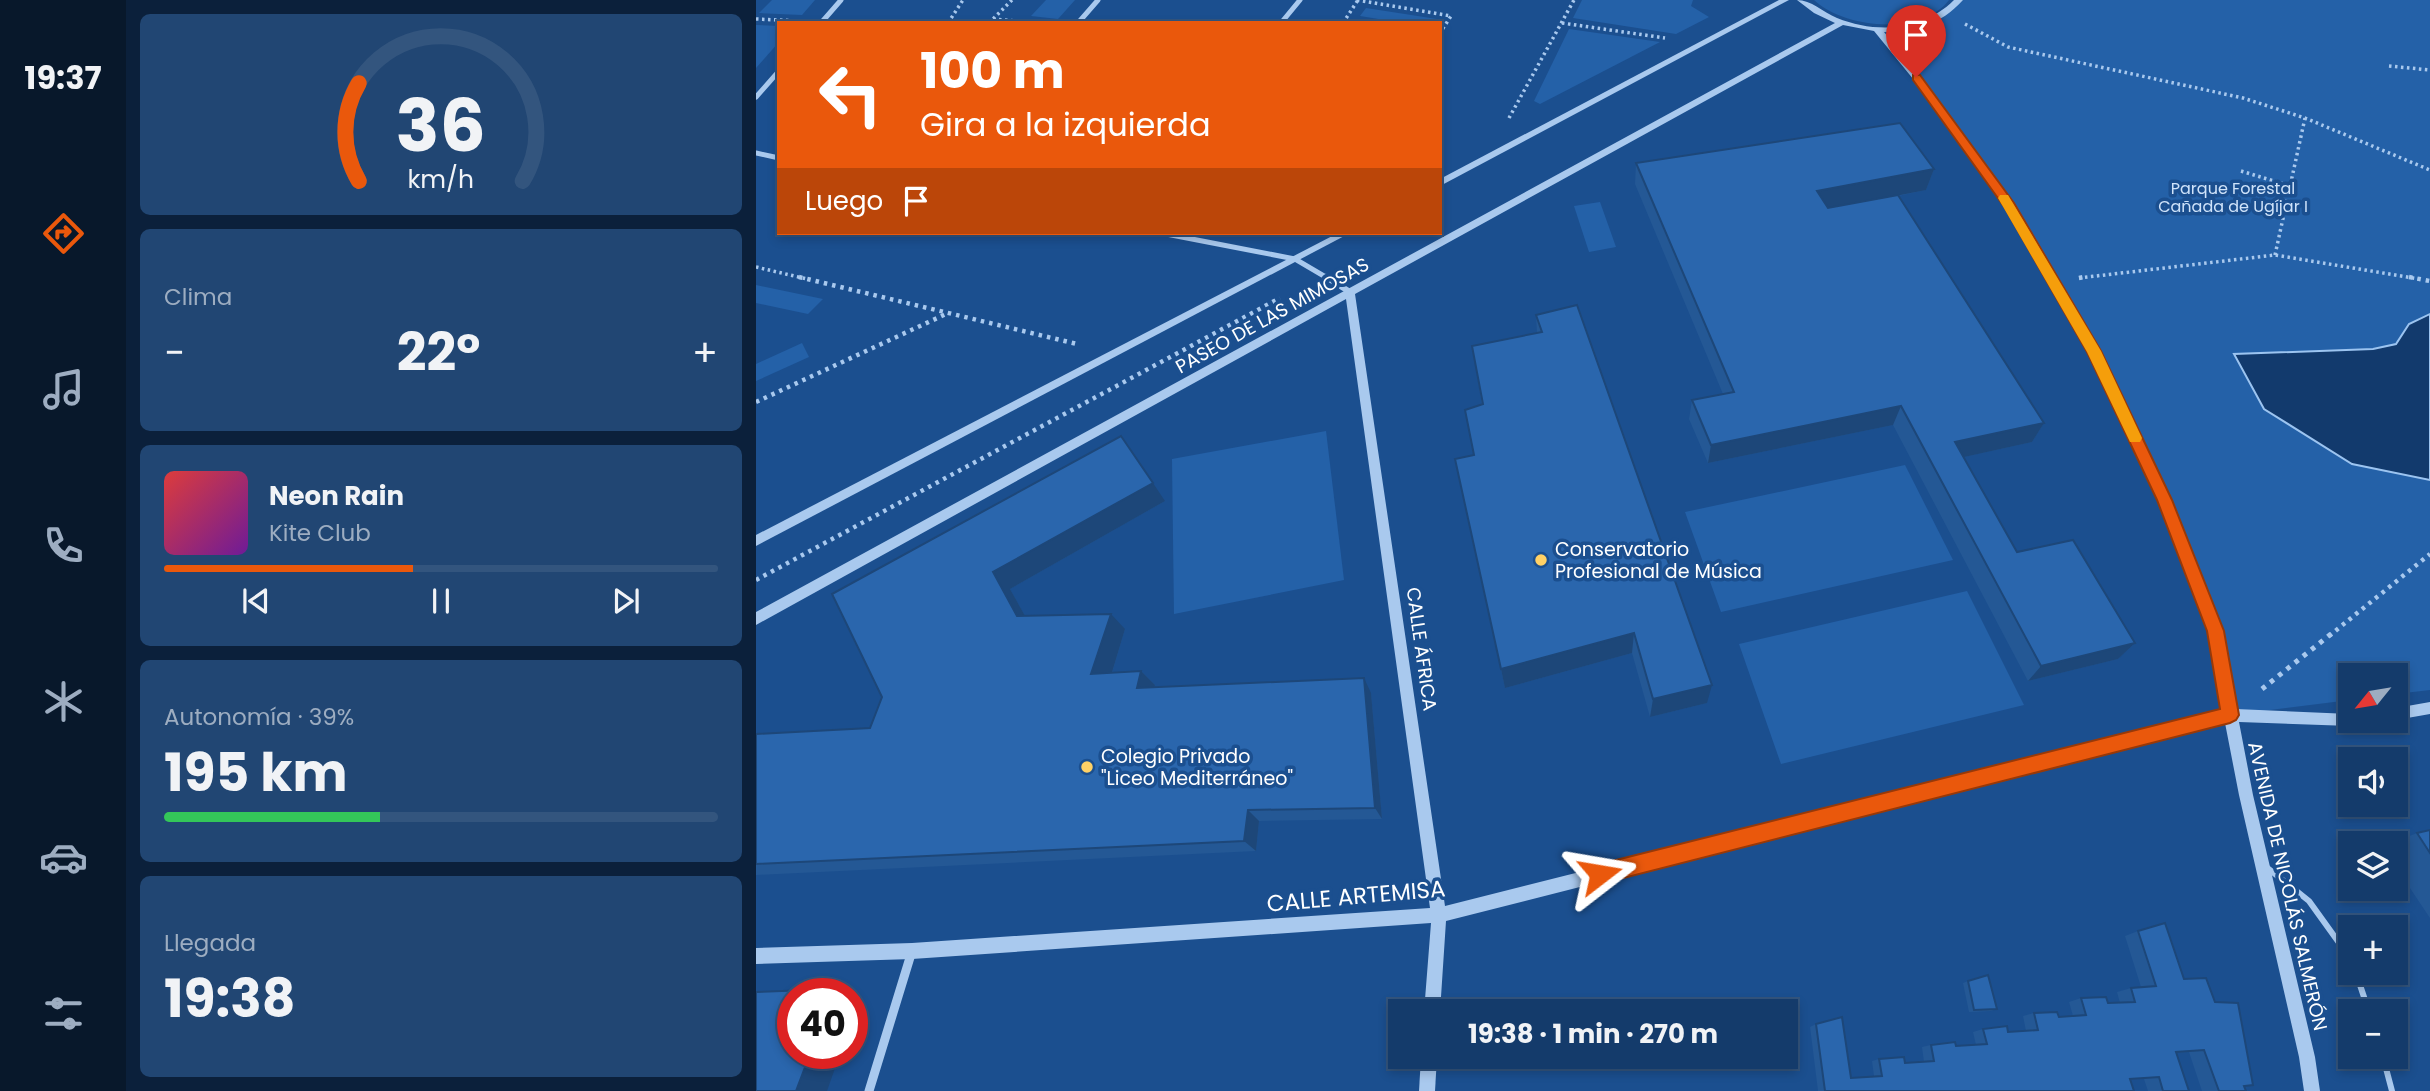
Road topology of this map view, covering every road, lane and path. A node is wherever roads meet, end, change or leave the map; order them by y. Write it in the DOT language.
graph roads {
  1 [pos="841,0"];
  2 [pos="963,0"];
  3 [pos="1012,0"];
  4 [pos="1098,0"];
  5 [pos="1300,0"];
  6 [pos="1358,0"];
  7 [pos="1574,0"];
  8 [pos="1785,0"];
  9 [pos="1801,0"];
  10 [pos="1959,0"];
  11 [pos="1945,14"];
  12 [pos="756,19"];
  13 [pos="993,19"];
  14 [pos="799,21"];
  15 [pos="822,21"];
  16 [pos="949,21"];
  17 [pos="1018,21"];
  18 [pos="1080,21"];
  19 [pos="1283,21"];
  20 [pos="1344,21"];
  21 [pos="1842,22"];
  22 [pos="1562,23"];
  23 [pos="1876,28"];
  24 [pos="1442,30"];
  25 [pos="1707,44"];
  26 [pos="2389,66"];
  27 [pos="2430,69"];
  28 [pos="777,73"];
  29 [pos="756,97"];
  30 [pos="2305,118"];
  31 [pos="756,153"];
  32 [pos="777,158"];
  33 [pos="1487,159"];
  34 [pos="2430,170"];
  35 [pos="2241,171"];
  36 [pos="1442,182"];
  37 [pos="2290,186"];
  38 [pos="1171,235"];
  39 [pos="1341,235"];
  40 [pos="2275,255"];
  41 [pos="1295,259"];
  42 [pos="756,267"];
  43 [pos="2053,281"];
  44 [pos="2430,281"];
  45 [pos="1350,292"];
  46 [pos="1280,298"];
  47 [pos="948,313"];
  48 [pos="1115,353"];
  49 [pos="756,402"];
  50 [pos="756,541"];
  51 [pos="2430,554"];
  52 [pos="756,580"];
  53 [pos="756,619"];
  54 [pos="2430,708"];
  55 [pos="2408,711"];
  56 [pos="2230,715"];
  57 [pos="2338,720"];
  58 [pos="2262,863"];
  59 [pos="1439,915"];
  60 [pos="2338,941"];
  61 [pos="912,951"];
  62 [pos="756,956"];
  63 [pos="1433,999"];
  64 [pos="1428,1069"];
  65 [pos="2386,1069"];
  66 [pos="869,1091"];
  67 [pos="1427,1091"];
  68 [pos="2312,1091"];
  69 [pos="2392,1091"];
  1 -- 15 [label="street"];
  2 -- 16 [label="path"];
  3 -- 13 [label="path"];
  4 -- 18 [label="street"];
  5 -- 19 [label="street"];
  6 -- 20 [label="path"];
  6 -- 24 [label="path"];
  7 -- 22 [label="path"];
  8 -- 25 [label="street"];
  9 -- 21 [label="street"];
  10 -- 11 [label="street"];
  11 -- 23 [label="street"];
  11 -- 30 [label="path"];
  12 -- 14 [label="path"];
  13 -- 17 [label="path"];
  21 -- 23 [label="street"];
  21 -- 45 [label="street, PASEO DE LAS MIMOSAS"];
  22 -- 25 [label="path"];
  22 -- 33 [label="path"];
  23 -- 43 [label="street, AVENIDA DE NICOLÁS SALMERÓN"];
  25 -- 33 [label="street"];
  26 -- 27 [label="path"];
  28 -- 29 [label="street"];
  30 -- 34 [label="path"];
  30 -- 37 [label="path"];
  31 -- 32 [label="street"];
  33 -- 36 [label="street"];
  35 -- 37 [label="path"];
  37 -- 40 [label="path"];
  38 -- 41 [label="street"];
  39 -- 41 [label="street, PASEO DE LAS MIMOSAS"];
  40 -- 43 [label="path"];
  40 -- 44 [label="path"];
  41 -- 45 [label="street"];
  41 -- 48 [label="street, PASEO DE LAS MIMOSAS"];
  42 -- 47 [label="path"];
  43 -- 56 [label="street, AVENIDA DE NICOLÁS SALMERÓN"];
  45 -- 53 [label="street, PASEO DE LAS MIMOSAS"];
  45 -- 59 [label="street, CALLE ÁFRICA"];
  46 -- 52 [label="path"];
  47 -- 48 [label="path"];
  47 -- 49 [label="path"];
  48 -- 50 [label="street, PASEO DE LAS MIMOSAS"];
  51 -- 56 [label="path"];
  54 -- 55 [label="street"];
  56 -- 57 [label="street, CALLE ARTEMISA"];
  56 -- 58 [label="street, AVENIDA DE NICOLÁS SALMERÓN"];
  56 -- 59 [label="street, CALLE ARTEMISA"];
  58 -- 60 [label="lane"];
  58 -- 68 [label="street, AVENIDA DE NICOLÁS SALMERÓN"];
  59 -- 61 [label="street, CALLE ARTEMISA"];
  59 -- 63 [label="street, CALLE ÁFRICA"];
  61 -- 62 [label="street, CALLE ARTEMISA"];
  61 -- 66 [label="street"];
  64 -- 67 [label="street"];
  65 -- 69 [label="lane"];
}
